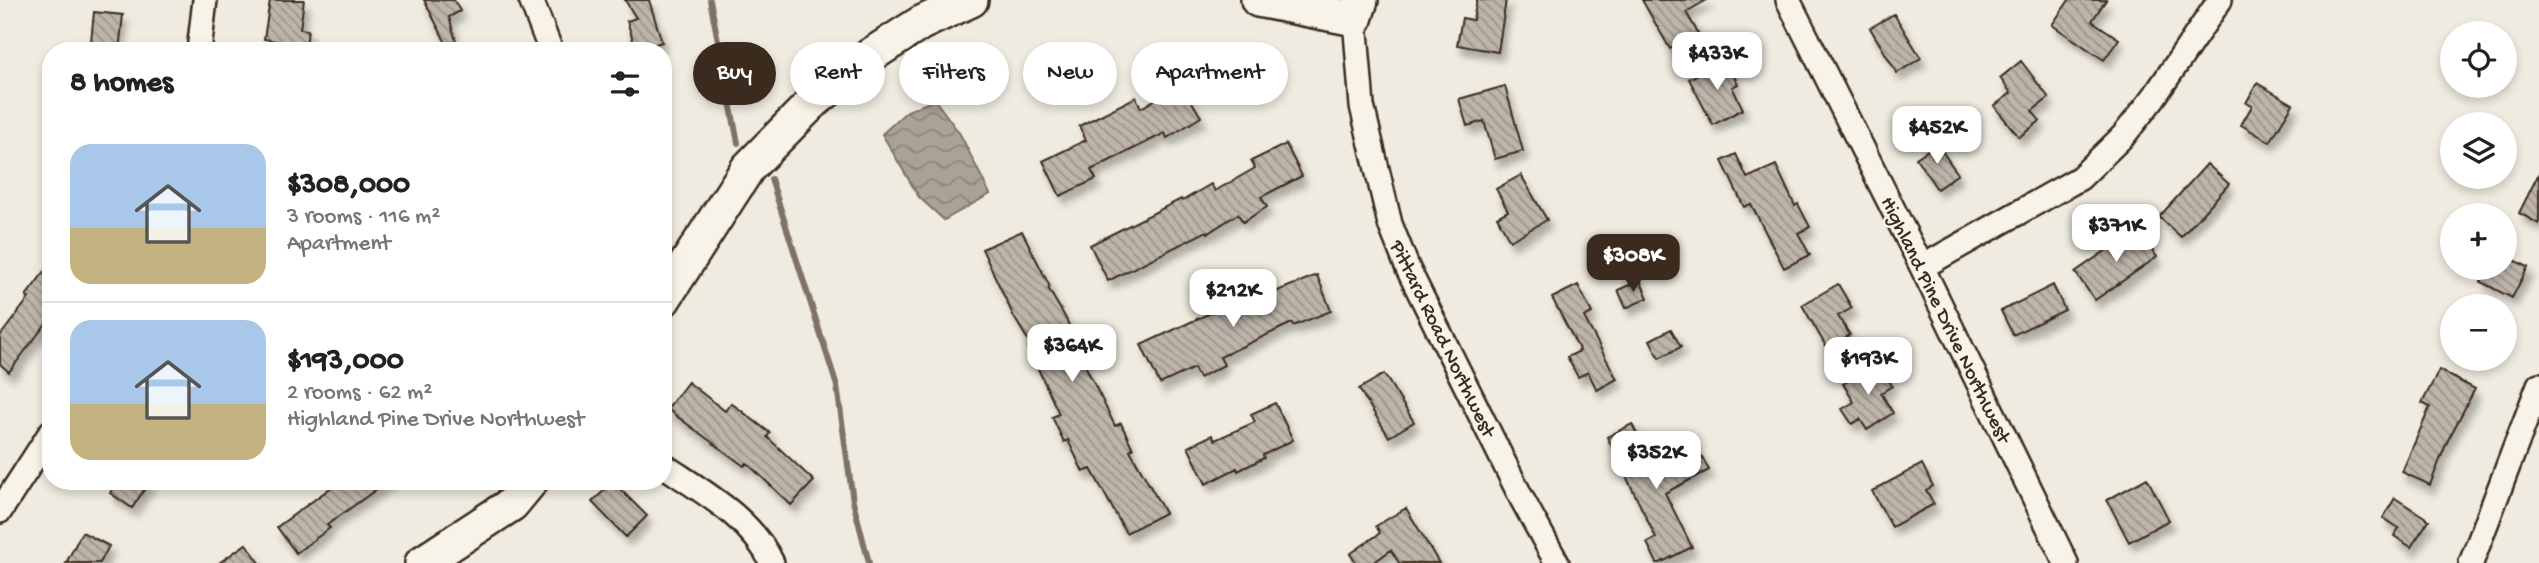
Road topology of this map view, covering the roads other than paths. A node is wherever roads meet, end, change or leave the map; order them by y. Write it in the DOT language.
graph roads {
  1 [pos="205,0"];
  2 [pos="531,0"];
  3 [pos="971,0"];
  4 [pos="1258,0"];
  5 [pos="1788,0"];
  6 [pos="2220,0"];
  7 [pos="1358,9"];
  8 [pos="200,42"];
  9 [pos="547,42"];
  10 [pos="1922,267"];
  11 [pos="672,286"];
  12 [pos="2539,385"];
  13 [pos="42,446"];
  14 [pos="672,471"];
  15 [pos="524,490"];
  16 [pos="0,511"];
  17 [pos="422,563"];
  18 [pos="772,563"];
  19 [pos="1557,563"];
  20 [pos="2066,563"];
  21 [pos="2471,563"];
  1 -- 8 [label="street"];
  2 -- 9 [label="street"];
  3 -- 11 [label="street"];
  4 -- 7 [label="street"];
  5 -- 10 [label="street, Highland Pine Drive Northwest"];
  6 -- 10 [label="street"];
  7 -- 19 [label="street, Pittard Road Northwest"];
  10 -- 20 [label="street, Highland Pine Drive Northwest"];
  12 -- 21 [label="street"];
  13 -- 16 [label="street"];
  14 -- 18 [label="street"];
  15 -- 17 [label="street"];
}
